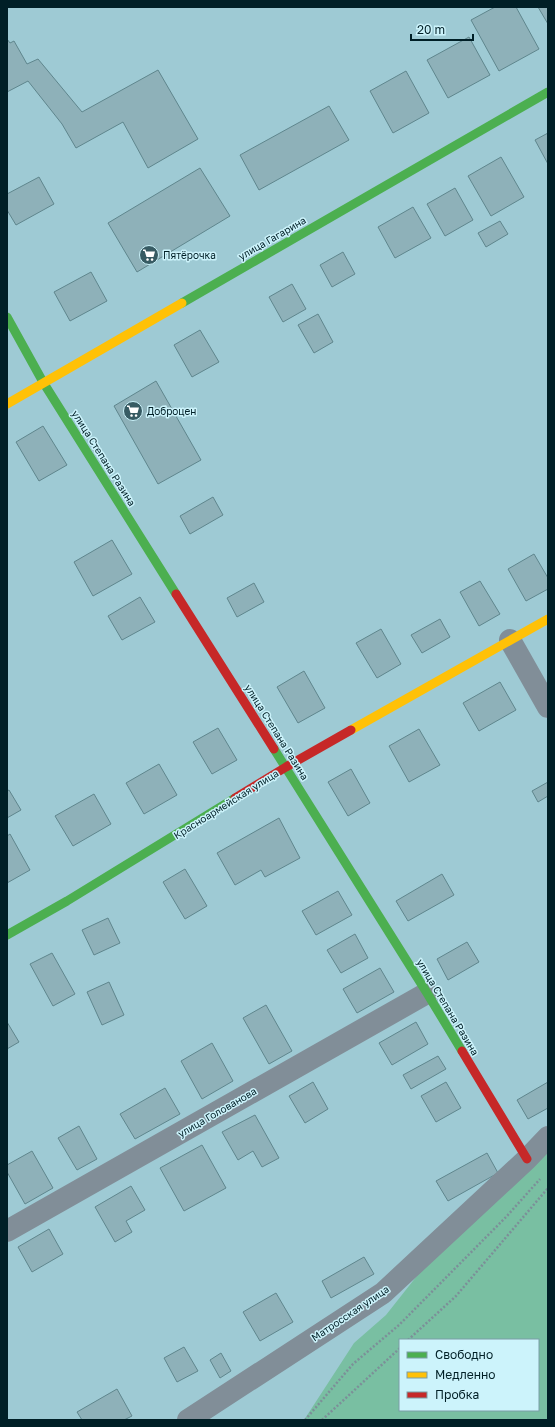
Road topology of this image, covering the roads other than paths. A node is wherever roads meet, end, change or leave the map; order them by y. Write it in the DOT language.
graph roads {
  1 [pos="548,92"];
  2 [pos="7,316"];
  3 [pos="43,382"];
  4 [pos="7,404"];
  5 [pos="548,619"];
  6 [pos="510,640"];
  7 [pos="548,707"];
  8 [pos="286,767"];
  9 [pos="7,935"];
  10 [pos="427,993"];
  11 [pos="548,1137"];
  12 [pos="527,1159"];
  13 [pos="7,1231"];
  14 [pos="188,1420"];
  1 -- 3 [label="street, улица Гагарина"];
  2 -- 3 [label="street, улица Степана Разина"];
  3 -- 4 [label="street, улица Гагарина"];
  3 -- 8 [label="street, улица Степана Разина"];
  5 -- 6 [label="street, Красноармейская улица"];
  6 -- 7 [label="street"];
  6 -- 8 [label="street, Красноармейская улица"];
  8 -- 9 [label="street, Красноармейская улица"];
  8 -- 10 [label="street, улица Степана Разина"];
  10 -- 12 [label="street, улица Степана Разина"];
  10 -- 13 [label="street, улица Голованова"];
  11 -- 12 [label="street, Матросская улица"];
  12 -- 14 [label="street, Матросская улица"];
}
